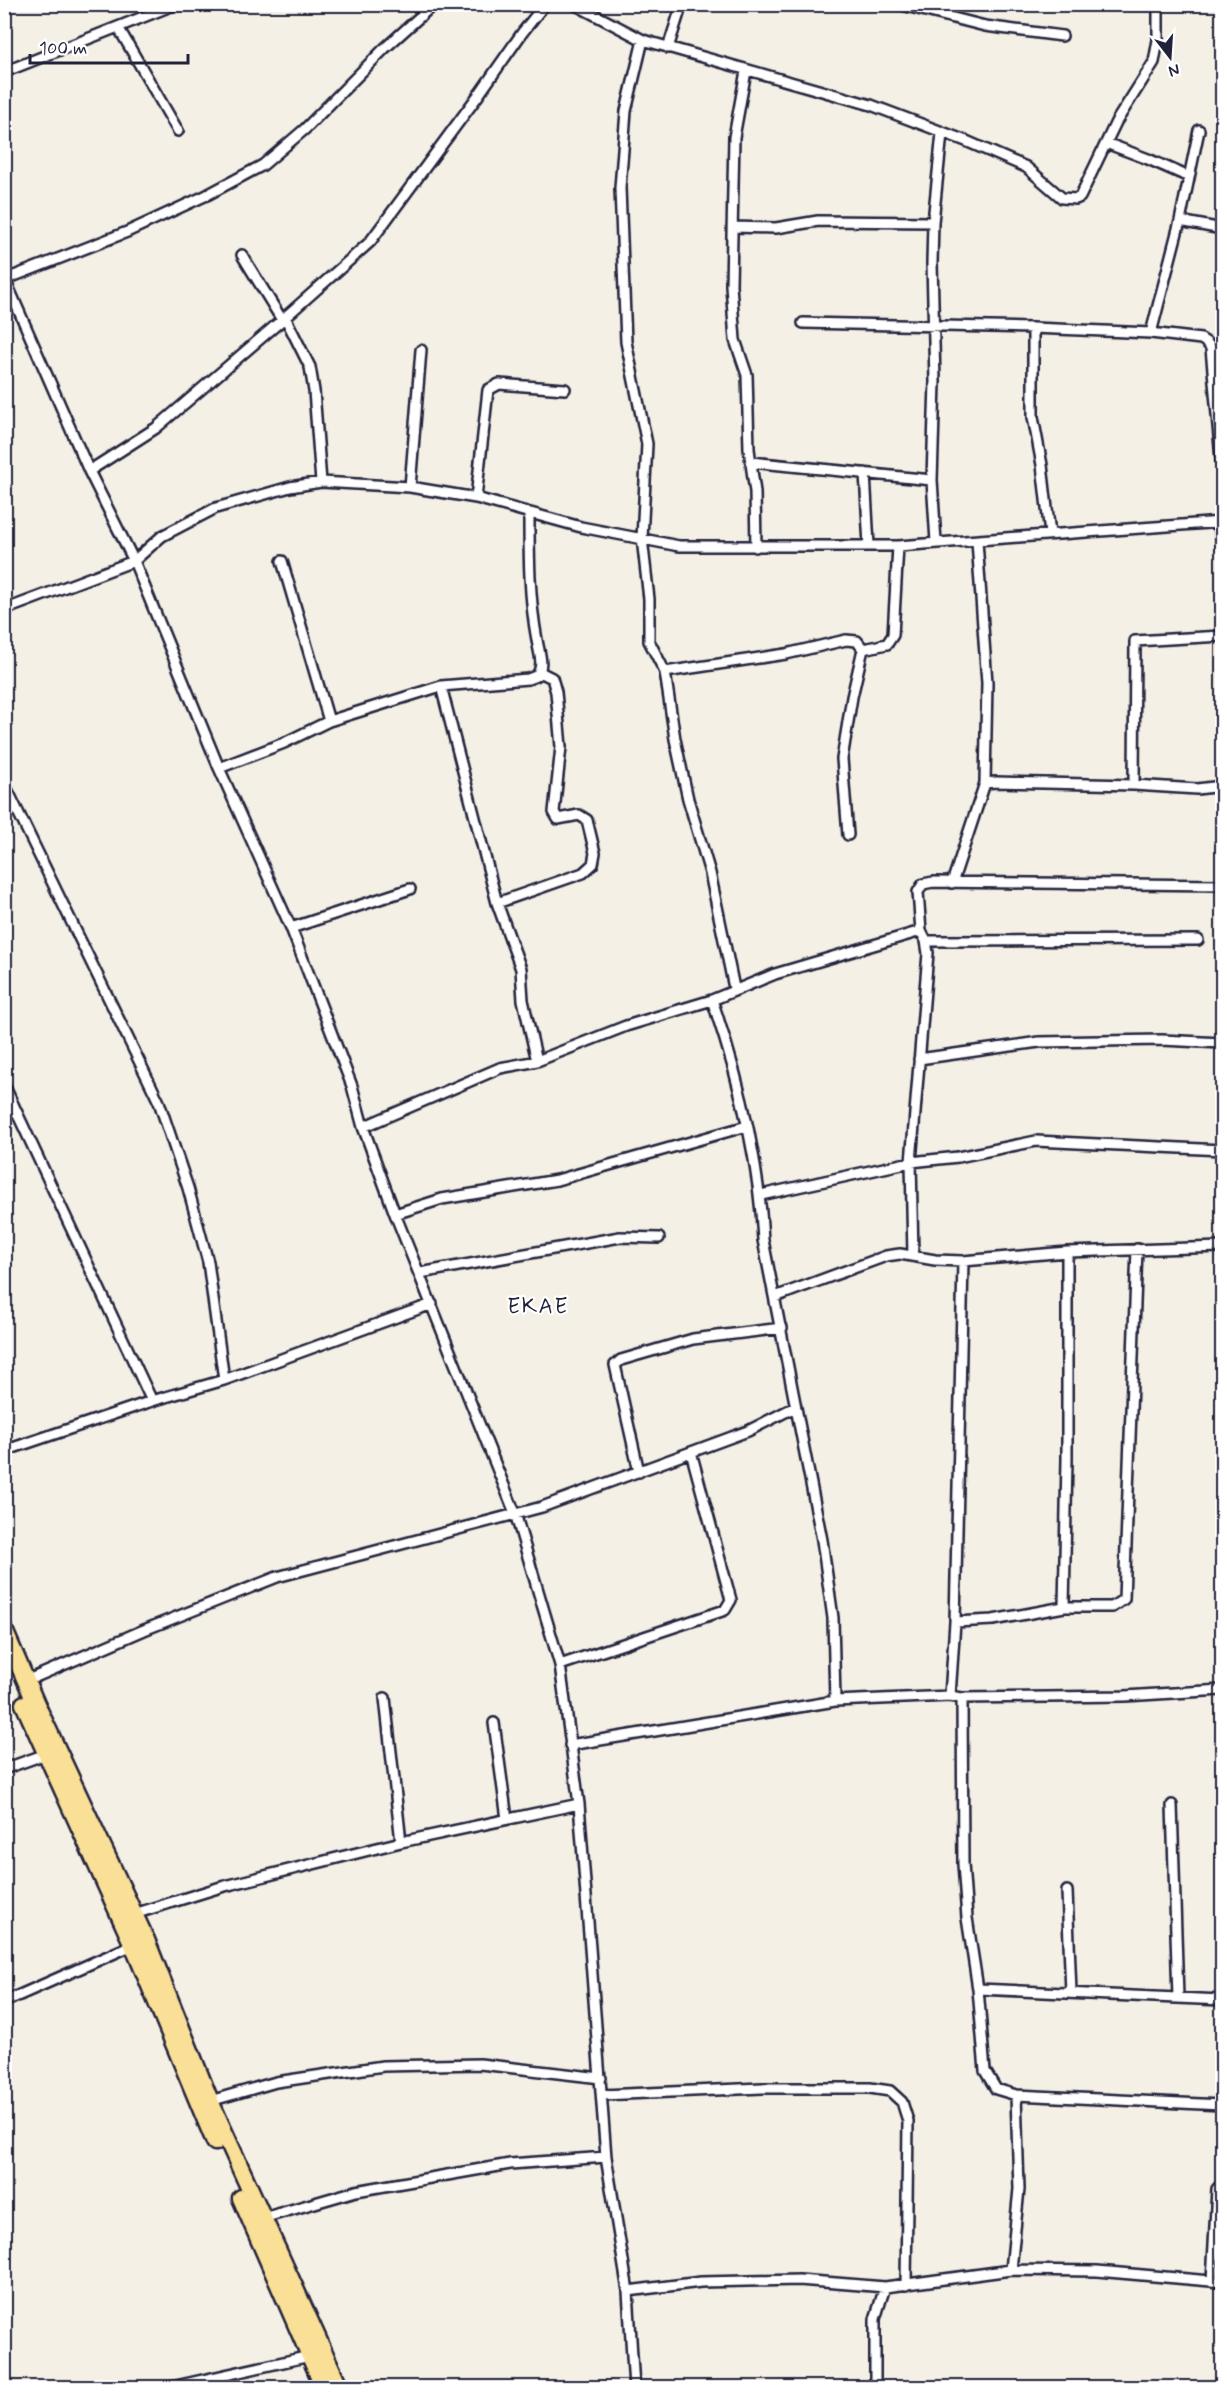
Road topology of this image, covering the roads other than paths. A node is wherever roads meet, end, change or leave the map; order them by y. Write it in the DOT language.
graph roads {
  1 [pos="176,4"];
  2 [pos="434,4"];
  3 [pos="545,4"];
  4 [pos="574,4"];
  5 [pos="682,4"];
  6 [pos="897,4"];
  7 [pos="1158,4"];
  8 [pos="118,27"];
  9 [pos="1062,36"];
  10 [pos="643,40"];
  11 [pos="668,48"];
  12 [pos="746,71"];
  13 [pos="4,72"];
  14 [pos="1199,130"];
  15 [pos="177,131"];
  16 [pos="942,134"];
  17 [pos="1106,143"];
  18 [pos="1189,177"];
  19 [pos="1180,221"];
  20 [pos="933,222"];
  21 [pos="733,227"];
  22 [pos="1222,229"];
  23 [pos="242,255"];
  24 [pos="5,279"];
  25 [pos="284,319"];
  26 [pos="803,323"];
  27 [pos="935,328"];
  28 [pos="1033,328"];
  29 [pos="1150,333"];
  30 [pos="421,350"];
  31 [pos="565,389"];
  32 [pos="751,462"];
  33 [pos="1222,470"];
  34 [pos="90,471"];
  35 [pos="865,473"];
  36 [pos="932,480"];
  37 [pos="321,482"];
  38 [pos="410,487"];
  39 [pos="476,498"];
  40 [pos="529,513"];
  41 [pos="1221,522"];
  42 [pos="1050,534"];
  43 [pos="642,538"];
  44 [pos="977,541"];
  45 [pos="936,542"];
  46 [pos="869,546"];
  47 [pos="898,546"];
  48 [pos="1222,546"];
  49 [pos="756,547"];
  50 [pos="134,561"];
  51 [pos="282,561"];
  52 [pos="4,610"];
  53 [pos="1222,636"];
  54 [pos="863,650"];
  55 [pos="540,672"];
  56 [pos="665,672"];
  57 [pos="441,686"];
  58 [pos="329,721"];
  59 [pos="219,768"];
  60 [pos="4,783"];
  61 [pos="985,783"];
  62 [pos="1134,785"];
  63 [pos="1222,786"];
  64 [pos="848,835"];
  65 [pos="952,883"];
  66 [pos="1222,885"];
  67 [pos="410,889"];
  68 [pos="497,903"];
  69 [pos="291,928"];
  70 [pos="923,936"];
  71 [pos="1198,940"];
  72 [pos="734,988"];
  73 [pos="712,1000"];
  74 [pos="1222,1043"];
  75 [pos="919,1059"];
  76 [pos="537,1061"];
  77 [pos="4,1085"];
  78 [pos="363,1126"];
  79 [pos="747,1126"];
  80 [pos="1222,1150"];
  81 [pos="911,1162"];
  82 [pos="761,1195"];
  83 [pos="395,1215"];
  84 [pos="659,1238"];
  85 [pos="1222,1247"];
  86 [pos="1137,1249"];
  87 [pos="1067,1252"];
  88 [pos="913,1256"];
  89 [pos="963,1261"];
  90 [pos="420,1273"];
  91 [pos="775,1297"];
  92 [pos="432,1304"];
  93 [pos="782,1328"];
  94 [pos="224,1380"];
  95 [pos="152,1401"];
  96 [pos="795,1407"];
  97 [pos="4,1451"];
  98 [pos="691,1452"];
  99 [pos="639,1472"];
  100 [pos="515,1513"];
  101 [pos="1064,1607"];
  102 [pos="955,1622"];
  103 [pos="4,1630"];
  104 [pos="4,1659"];
  105 [pos="560,1665"];
  106 [pos="26,1681"];
  107 [pos="1222,1690"];
  108 [pos="950,1696"];
  109 [pos="385,1698"];
  110 [pos="962,1698"];
  111 [pos="835,1701"];
  112 [pos="494,1723"];
  113 [pos="570,1745"];
  114 [pos="46,1754"];
  115 [pos="4,1769"];
  116 [pos="579,1804"];
  117 [pos="1173,1805"];
  118 [pos="507,1819"];
  119 [pos="401,1842"];
  120 [pos="1067,1891"];
  121 [pos="134,1914"];
  122 [pos="139,1943"];
  123 [pos="978,1989"];
  124 [pos="1071,1993"];
  125 [pos="1178,1998"];
  126 [pos="1222,2000"];
  127 [pos="4,2002"];
  128 [pos="601,2078"];
  129 [pos="1016,2094"];
  130 [pos="602,2095"];
  131 [pos="210,2102"];
  132 [pos="1222,2105"];
  133 [pos="606,2157"];
  134 [pos="1222,2184"];
  135 [pos="263,2218"];
  136 [pos="1011,2270"];
  137 [pos="1217,2281"];
  138 [pos="906,2285"];
  139 [pos="885,2287"];
  140 [pos="628,2291"];
  141 [pos="310,2356"];
  142 [pos="166,2388"];
  143 [pos="324,2388"];
  144 [pos="340,2388"];
  145 [pos="634,2388"];
  146 [pos="875,2388"];
  1 -- 8 [label="street"];
  2 -- 24 [label="street"];
  3 -- 25 [label="street"];
  4 -- 10 [label="street"];
  5 -- 11 [label="street"];
  6 -- 9 [label="street"];
  7 -- 17 [label="street"];
  8 -- 13 [label="street"];
  8 -- 15 [label="street"];
  10 -- 11 [label="street"];
  10 -- 43 [label="street"];
  11 -- 12 [label="street"];
  12 -- 16 [label="street"];
  12 -- 21 [label="street"];
  14 -- 18 [label="street"];
  16 -- 17 [label="street"];
  16 -- 20 [label="street"];
  17 -- 18 [label="street"];
  18 -- 19 [label="street"];
  19 -- 22 [label="street"];
  19 -- 29 [label="street"];
  20 -- 21 [label="street"];
  20 -- 27 [label="street"];
  21 -- 32 [label="street"];
  23 -- 25 [label="street"];
  24 -- 34 [label="street"];
  25 -- 34 [label="street"];
  25 -- 37 [label="street"];
  26 -- 27 [label="street"];
  27 -- 28 [label="street"];
  27 -- 36 [label="street"];
  28 -- 29 [label="street"];
  28 -- 42 [label="street"];
  29 -- 33 [label="street"];
  30 -- 38 [label="street"];
  31 -- 39 [label="street"];
  32 -- 35 [label="street"];
  32 -- 49 [label="street"];
  34 -- 50 [label="street"];
  35 -- 36 [label="street"];
  35 -- 46 [label="street"];
  36 -- 45 [label="street"];
  37 -- 38 [label="street"];
  37 -- 50 [label="street"];
  38 -- 39 [label="street"];
  39 -- 40 [label="street"];
  40 -- 43 [label="street"];
  40 -- 55 [label="street"];
  41 -- 42 [label="street"];
  41 -- 48 [label="street"];
  42 -- 44 [label="street"];
  43 -- 49 [label="street"];
  43 -- 56 [label="street"];
  44 -- 45 [label="street"];
  44 -- 61 [label="street"];
  45 -- 47 [label="street"];
  46 -- 47 [label="street"];
  46 -- 49 [label="street"];
  47 -- 54 [label="street"];
  50 -- 52 [label="street"];
  50 -- 59 [label="street"];
  51 -- 58 [label="street"];
  53 -- 62 [label="street"];
  54 -- 56 [label="street"];
  54 -- 64 [label="street"];
  55 -- 57 [label="street"];
  55 -- 68 [label="street"];
  56 -- 72 [label="street"];
  57 -- 58 [label="street"];
  57 -- 68 [label="street"];
  58 -- 59 [label="street"];
  59 -- 69 [label="street"];
  60 -- 94 [label="street"];
  61 -- 62 [label="street"];
  61 -- 65 [label="street"];
  62 -- 63 [label="street"];
  65 -- 66 [label="street"];
  65 -- 70 [label="street"];
  67 -- 69 [label="street"];
  68 -- 76 [label="street"];
  69 -- 78 [label="street"];
  70 -- 71 [label="street"];
  70 -- 72 [label="street"];
  70 -- 75 [label="street"];
  72 -- 73 [label="street"];
  73 -- 76 [label="street"];
  73 -- 79 [label="street"];
  74 -- 75 [label="street"];
  75 -- 81 [label="street"];
  76 -- 78 [label="street"];
  77 -- 95 [label="street"];
  78 -- 83 [label="street"];
  79 -- 82 [label="street"];
  79 -- 83 [label="street"];
  80 -- 81 [label="street"];
  81 -- 82 [label="street"];
  81 -- 88 [label="street"];
  82 -- 91 [label="street"];
  83 -- 90 [label="street"];
  84 -- 90 [label="street"];
  85 -- 86 [label="street"];
  86 -- 87 [label="street"];
  86 -- 101 [label="street"];
  87 -- 89 [label="street"];
  87 -- 101 [label="street"];
  88 -- 89 [label="street"];
  88 -- 91 [label="street"];
  89 -- 102 [label="street"];
  90 -- 92 [label="street"];
  91 -- 93 [label="street"];
  92 -- 94 [label="street"];
  92 -- 100 [label="street"];
  93 -- 96 [label="street"];
  93 -- 99 [label="street"];
  94 -- 95 [label="street"];
  95 -- 97 [label="street"];
  96 -- 98 [label="street"];
  96 -- 111 [label="street"];
  98 -- 99 [label="street"];
  98 -- 105 [label="street"];
  99 -- 100 [label="street"];
  100 -- 105 [label="street"];
  100 -- 106 [label="street"];
  101 -- 102 [label="street"];
  102 -- 108 [label="street"];
  103 -- 106 [label="highway"];
  104 -- 114 [label="highway"];
  105 -- 113 [label="street"];
  106 -- 121 [label="highway"];
  107 -- 110 [label="street"];
  108 -- 110 [label="street"];
  108 -- 111 [label="street"];
  109 -- 119 [label="street"];
  110 -- 123 [label="street"];
  111 -- 113 [label="street"];
  112 -- 118 [label="street"];
  113 -- 116 [label="street"];
  114 -- 115 [label="street"];
  114 -- 122 [label="highway"];
  116 -- 118 [label="street"];
  116 -- 128 [label="street"];
  117 -- 125 [label="street"];
  118 -- 119 [label="street"];
  119 -- 121 [label="street"];
  120 -- 124 [label="street"];
  121 -- 122 [label="highway"];
  122 -- 127 [label="street"];
  122 -- 131 [label="highway"];
  122 -- 141 [label="highway"];
  123 -- 124 [label="street"];
  123 -- 129 [label="street"];
  124 -- 125 [label="street"];
  125 -- 126 [label="street"];
  128 -- 130 [label="street"];
  128 -- 131 [label="street"];
  129 -- 132 [label="street"];
  129 -- 136 [label="street"];
  130 -- 133 [label="street"];
  130 -- 138 [label="street"];
  131 -- 135 [label="highway"];
  133 -- 135 [label="street"];
  133 -- 140 [label="street"];
  134 -- 137 [label="street"];
  135 -- 144 [label="highway"];
  136 -- 137 [label="street"];
  136 -- 138 [label="street"];
  138 -- 139 [label="street"];
  139 -- 140 [label="street"];
  139 -- 146 [label="street"];
  140 -- 145 [label="street"];
  141 -- 142 [label="street"];
  141 -- 143 [label="highway"];
}
